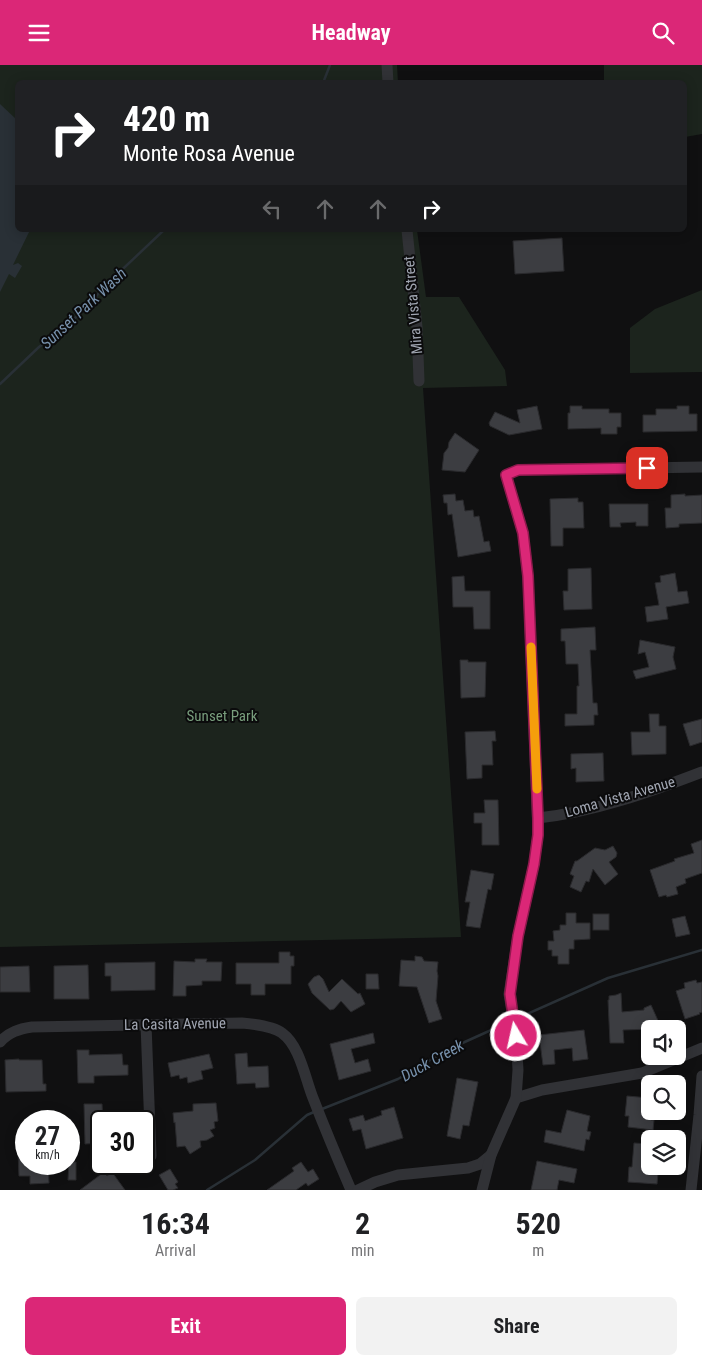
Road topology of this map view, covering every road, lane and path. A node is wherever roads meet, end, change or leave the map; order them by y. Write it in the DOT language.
graph roads {
  1 [pos="387,65"];
  2 [pos="388,80"];
  3 [pos="407,232"];
  4 [pos="418,381"];
  5 [pos="702,467"];
  6 [pos="702,772"];
  7 [pos="538,818"];
  8 [pos="146,1024"];
  9 [pos="3,1039"];
  10 [pos="702,1048"];
  11 [pos="702,1076"];
  12 [pos="516,1097"];
  13 [pos="149,1110"];
  14 [pos="491,1155"];
  15 [pos="351,1190"];
  16 [pos="358,1190"];
  17 [pos="482,1190"];
  18 [pos="691,1190"];
  1 -- 2 [label="street"];
  3 -- 4 [label="street, Mira Vista Street"];
  5 -- 7 [label="street"];
  6 -- 7 [label="street, Loma Vista Avenue"];
  7 -- 12 [label="street"];
  8 -- 9 [label="street, La Casita Avenue"];
  8 -- 13 [label="street"];
  8 -- 15 [label="street, La Casita Avenue"];
  10 -- 12 [label="street"];
  11 -- 18 [label="street"];
  12 -- 14 [label="street"];
  14 -- 16 [label="street"];
  14 -- 17 [label="street"];
}
